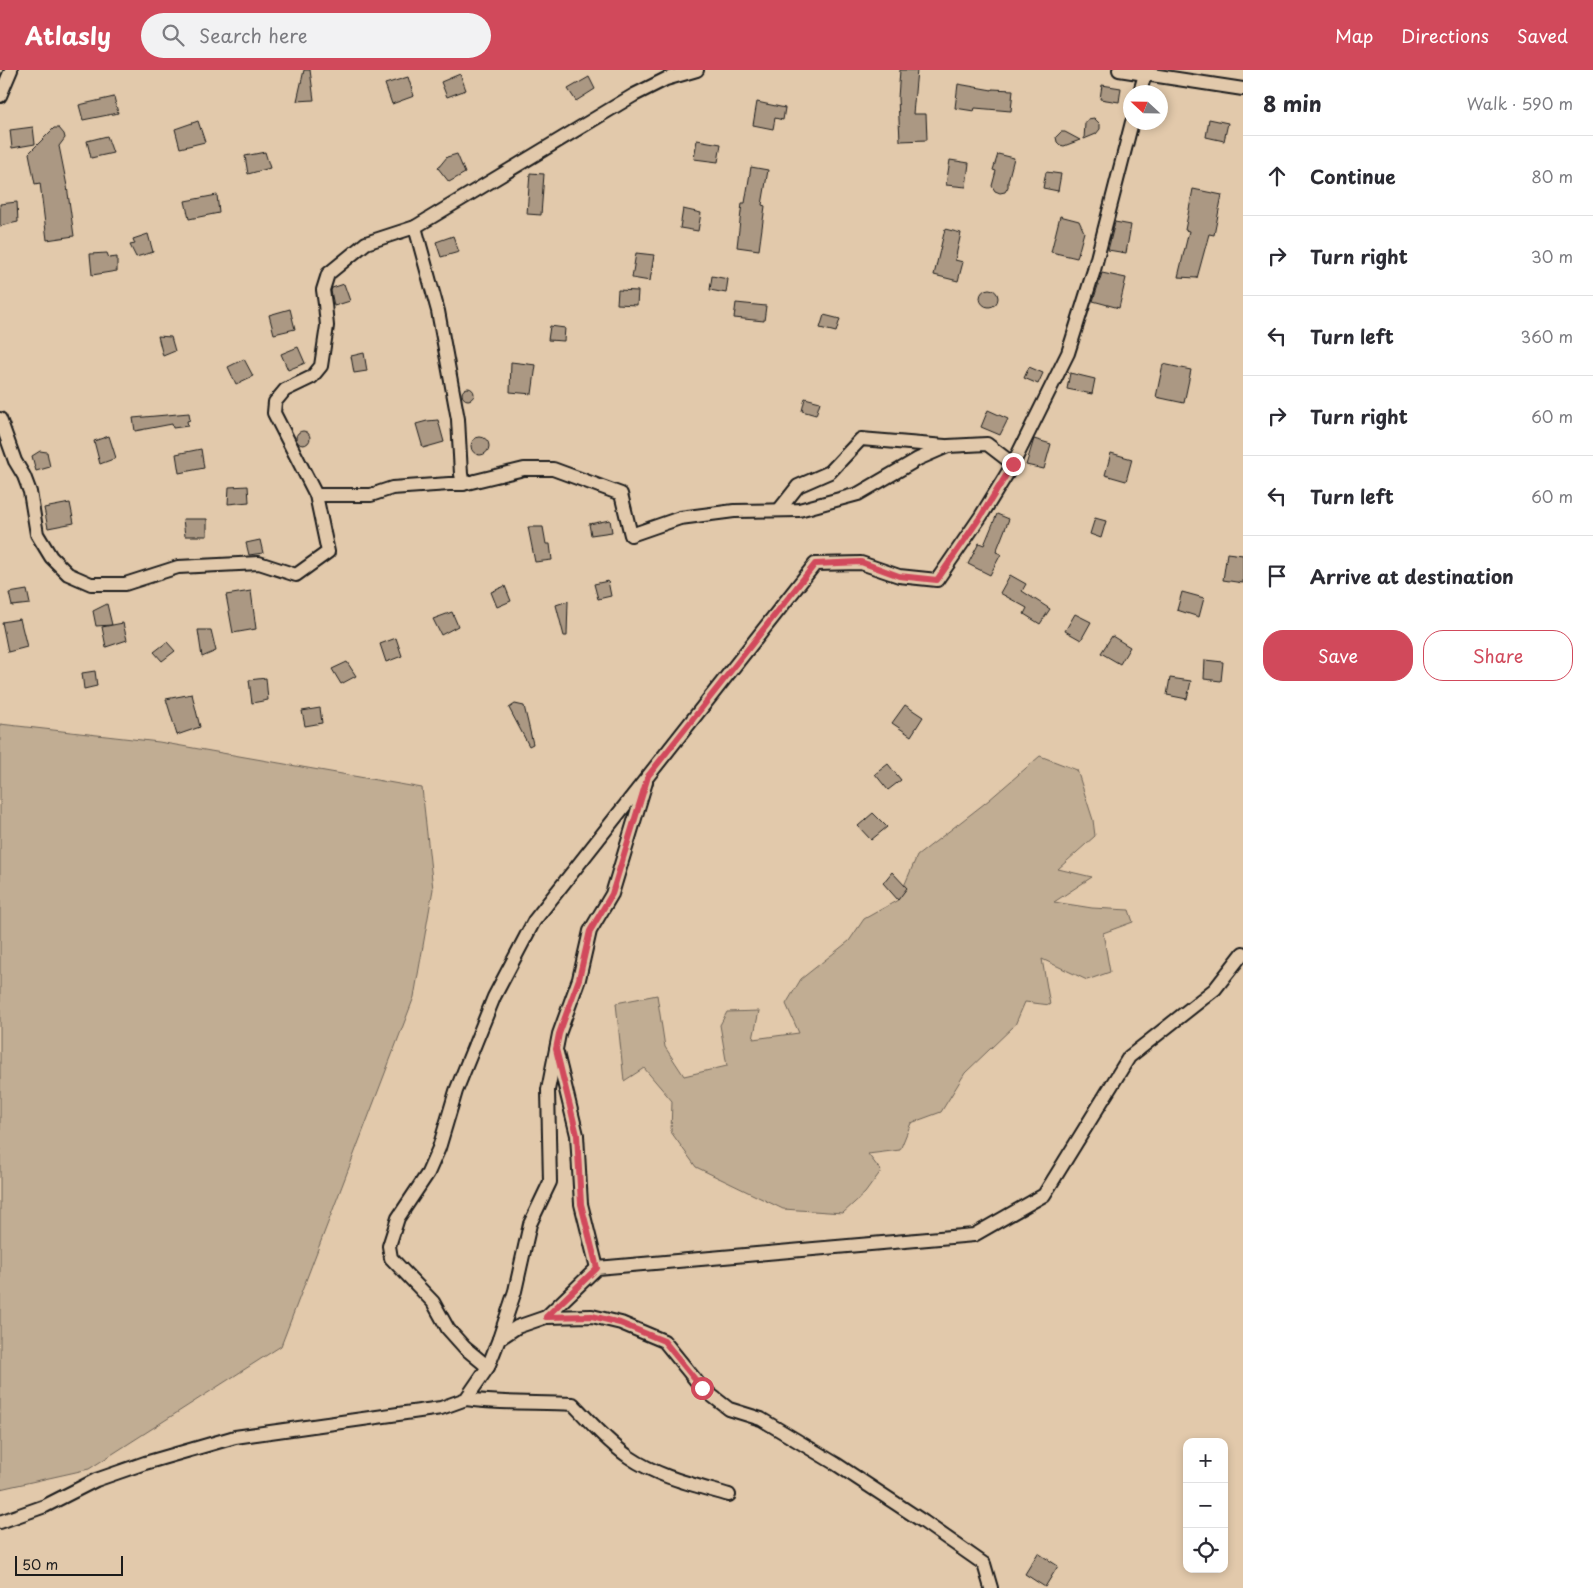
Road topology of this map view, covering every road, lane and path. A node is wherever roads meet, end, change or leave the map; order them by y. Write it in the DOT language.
graph roads {
  1 [pos="11,70"];
  2 [pos="697,70"];
  3 [pos="1119,70"];
  4 [pos="1145,74"];
  5 [pos="1142,85"];
  6 [pos="1243,89"];
  7 [pos="0,96"];
  8 [pos="1130,130"];
  9 [pos="415,226"];
  10 [pos="0,419"];
  11 [pos="948,446"];
  12 [pos="1013,464"];
  13 [pos="463,484"];
  14 [pos="316,495"];
  15 [pos="779,510"];
  16 [pos="648,776"];
  17 [pos="1243,953"];
  18 [pos="556,1049"];
  19 [pos="597,1268"];
  20 [pos="546,1317"];
  21 [pos="499,1339"];
  22 [pos="488,1367"];
  23 [pos="466,1399"];
  24 [pos="729,1495"];
  25 [pos="0,1522"];
  26 [pos="991,1588"];
  1 -- 7 [label="street"];
  2 -- 9 [label="street"];
  3 -- 4 [label="street"];
  4 -- 5 [label="street"];
  4 -- 6 [label="street"];
  8 -- 12 [label="street"];
  9 -- 13 [label="street"];
  9 -- 14 [label="street"];
  10 -- 14 [label="street"];
  11 -- 12 [label="street"];
  11 -- 15 [label="street"];
  11 -- 15 [label="street"];
  12 -- 16 [label="street"];
  13 -- 14 [label="street"];
  13 -- 15 [label="street"];
  16 -- 18 [label="street"];
  16 -- 22 [label="street"];
  17 -- 19 [label="street"];
  18 -- 19 [label="street"];
  18 -- 21 [label="street"];
  19 -- 20 [label="street"];
  20 -- 21 [label="street"];
  20 -- 26 [label="street"];
  21 -- 22 [label="street"];
  22 -- 23 [label="street"];
  23 -- 24 [label="street"];
  23 -- 25 [label="street"];
}
